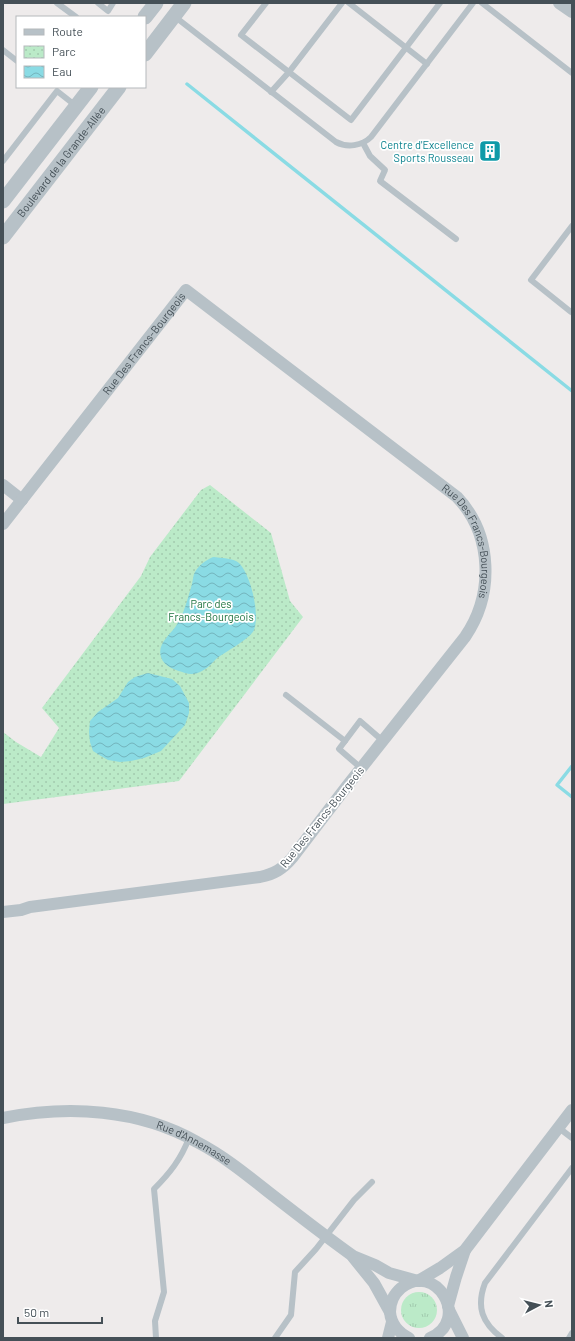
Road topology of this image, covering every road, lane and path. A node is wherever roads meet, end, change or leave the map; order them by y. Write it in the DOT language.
graph roads {
  1 [pos="57,3"];
  2 [pos="98,3"];
  3 [pos="113,3"];
  4 [pos="156,3"];
  5 [pos="184,3"];
  6 [pos="266,3"];
  7 [pos="342,3"];
  8 [pos="349,3"];
  9 [pos="440,3"];
  10 [pos="473,3"];
  11 [pos="482,3"];
  12 [pos="560,3"];
  13 [pos="572,12"];
  14 [pos="75,16"];
  15 [pos="146,16"];
  16 [pos="174,16"];
  17 [pos="406,48"];
  18 [pos="3,50"];
  19 [pos="146,53"];
  20 [pos="16,60"];
  21 [pos="427,64"];
  22 [pos="289,72"];
  23 [pos="572,72"];
  24 [pos="53,88"];
  25 [pos="90,88"];
  26 [pos="118,88"];
  27 [pos="57,91"];
  28 [pos="271,92"];
  29 [pos="76,106"];
  30 [pos="363,143"];
  31 [pos="3,161"];
  32 [pos="3,201"];
  33 [pos="572,226"];
  34 [pos="3,237"];
  35 [pos="456,239"];
  36 [pos="572,311"];
  37 [pos="3,485"];
  38 [pos="22,500"];
  39 [pos="3,524"];
  40 [pos="286,694"];
  41 [pos="344,741"];
  42 [pos="383,741"];
  43 [pos="361,768"];
  44 [pos="3,912"];
  45 [pos="572,1110"];
  46 [pos="3,1118"];
  47 [pos="559,1128"];
  48 [pos="189,1138"];
  49 [pos="572,1138"];
  50 [pos="572,1168"];
  51 [pos="372,1182"];
  52 [pos="326,1236"];
  53 [pos="465,1250"];
  54 [pos="353,1256"];
  55 [pos="418,1281"];
  56 [pos="449,1308"];
  57 [pos="391,1317"];
  58 [pos="572,1333"];
  59 [pos="156,1338"];
  60 [pos="275,1338"];
  61 [pos="388,1338"];
  62 [pos="409,1338"];
  63 [pos="430,1338"];
  64 [pos="462,1338"];
  65 [pos="502,1338"];
  66 [pos="568,1338"];
  1 -- 14 [label="lane"];
  2 -- 3 [label="lane"];
  4 -- 15 [label="street"];
  5 -- 16 [label="street"];
  6 -- 22 [label="lane"];
  7 -- 22 [label="lane"];
  8 -- 17 [label="lane"];
  9 -- 17 [label="lane"];
  10 -- 21 [label="lane"];
  11 -- 23 [label="lane"];
  12 -- 13 [label="street"];
  16 -- 19 [label="street"];
  16 -- 28 [label="lane"];
  17 -- 21 [label="lane"];
  17 -- 22 [label="lane"];
  18 -- 20 [label="lane"];
  21 -- 30 [label="lane"];
  22 -- 28 [label="lane"];
  24 -- 27 [label="lane"];
  25 -- 29 [label="street, Boulevard de la Grande-Allée"];
  26 -- 34 [label="street, Boulevard de la Grande-Allée"];
  27 -- 29 [label="lane"];
  27 -- 31 [label="lane"];
  28 -- 30 [label="lane"];
  29 -- 32 [label="street, Boulevard de la Grande-Allée"];
  30 -- 35 [label="lane"];
  33 -- 36 [label="lane"];
  37 -- 38 [label="street"];
  38 -- 39 [label="street, Rue Des Francs-Bourgeois"];
  38 -- 42 [label="street, Rue Des Francs-Bourgeois"];
  40 -- 41 [label="lane"];
  41 -- 42 [label="lane"];
  41 -- 43 [label="lane"];
  42 -- 43 [label="street, Rue Des Francs-Bourgeois"];
  43 -- 44 [label="street, Rue Des Francs-Bourgeois"];
  45 -- 47 [label="street"];
  46 -- 48 [label="street, Rue d'Annemasse"];
  47 -- 49 [label="lane"];
  47 -- 53 [label="street"];
  48 -- 52 [label="street, Rue d'Annemasse"];
  48 -- 59 [label="lane"];
  50 -- 65 [label="lane"];
  51 -- 52 [label="lane"];
  52 -- 54 [label="street, Rue d'Annemasse"];
  52 -- 60 [label="lane"];
  53 -- 55 [label="street"];
  53 -- 56 [label="street"];
  54 -- 55 [label="street, Rue d'Annemasse"];
  54 -- 57 [label="street, Rue d'Annemasse"];
  55 -- 56 [label="street, Rue d'Annemasse"];
  55 -- 57 [label="street"];
  56 -- 63 [label="street"];
  56 -- 64 [label="street"];
  57 -- 61 [label="street"];
  57 -- 62 [label="street, Rue d'Annemasse"];
  58 -- 66 [label="lane"];
}
